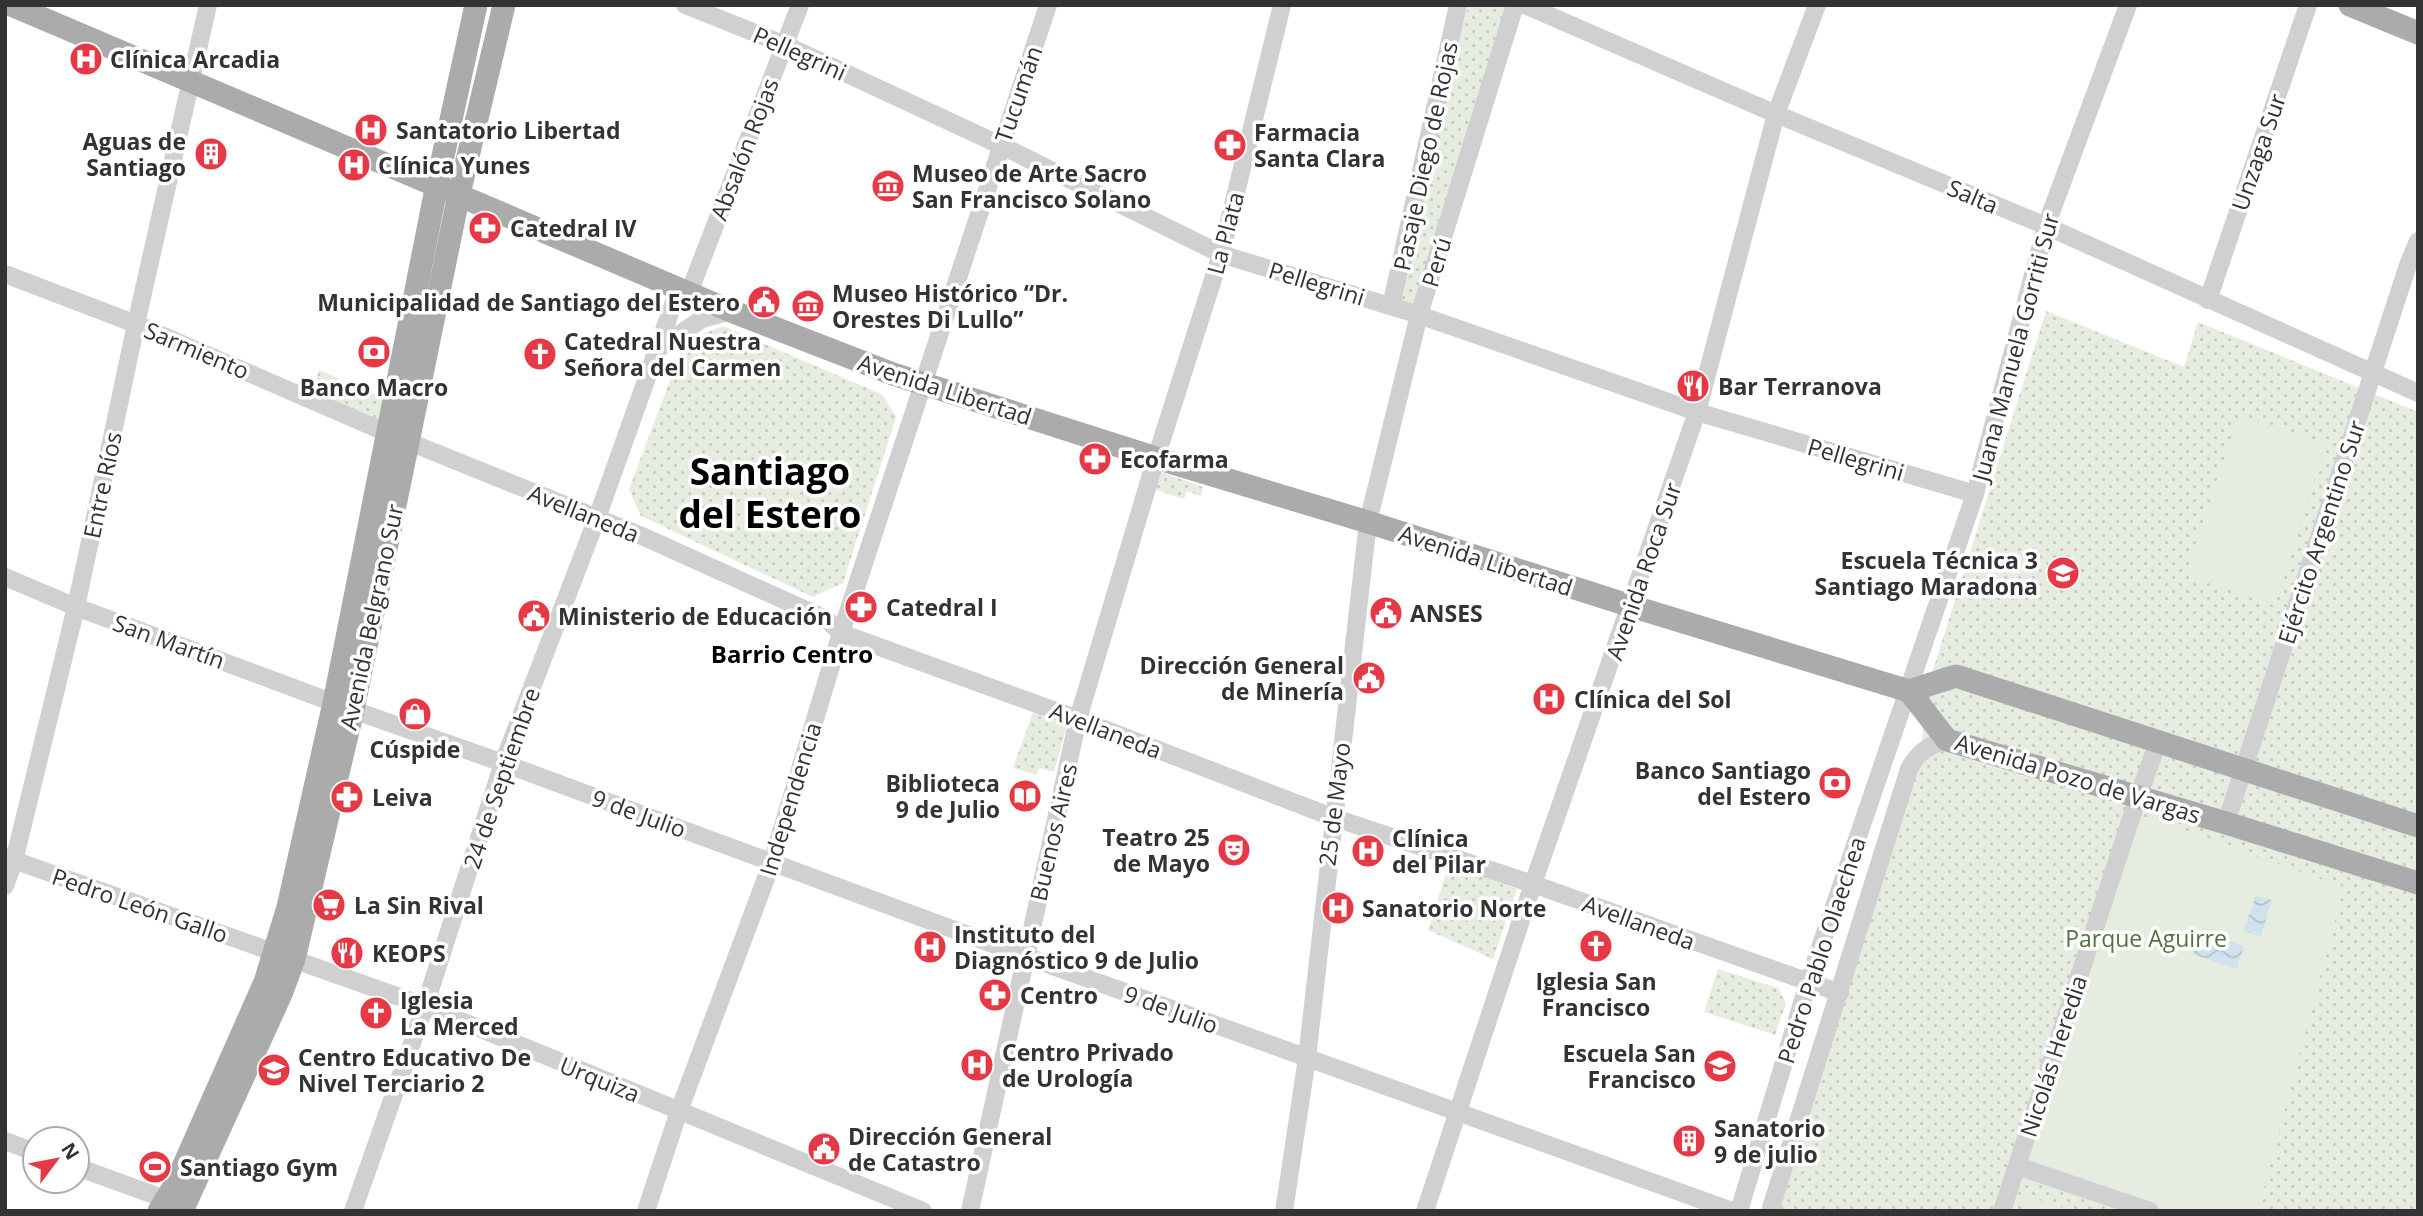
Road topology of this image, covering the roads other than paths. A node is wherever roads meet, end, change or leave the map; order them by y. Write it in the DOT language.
graph roads {
  1 [pos="10,5"];
  2 [pos="208,5"];
  3 [pos="476,5"];
  4 [pos="504,5"];
  5 [pos="685,5"];
  6 [pos="800,5"];
  7 [pos="1048,5"];
  8 [pos="1282,5"];
  9 [pos="1458,5"];
  10 [pos="1515,5"];
  11 [pos="1525,5"];
  12 [pos="1817,5"];
  13 [pos="2128,5"];
  14 [pos="2308,5"];
  15 [pos="2350,5"];
  16 [pos="2418,33"];
  17 [pos="783,44"];
  18 [pos="192,82"];
  19 [pos="1776,114"];
  20 [pos="1000,145"];
  21 [pos="437,184"];
  22 [pos="459,194"];
  23 [pos="2046,226"];
  24 [pos="2418,241"];
  25 [pos="1221,254"];
  26 [pos="2413,267"];
  27 [pos="5,274"];
  28 [pos="684,290"];
  29 [pos="2208,300"];
  30 [pos="1391,306"];
  31 [pos="731,310"];
  32 [pos="1419,315"];
  33 [pos="136,324"];
  34 [pos="659,348"];
  35 [pos="2372,373"];
  36 [pos="923,383"];
  37 [pos="2418,393"];
  38 [pos="1697,412"];
  39 [pos="398,437"];
  40 [pos="1156,458"];
  41 [pos="1975,494"];
  42 [pos="597,518"];
  43 [pos="1368,522"];
  44 [pos="5,577"];
  45 [pos="1631,606"];
  46 [pos="76,607"];
  47 [pos="841,633"];
  48 [pos="1909,691"];
  49 [pos="343,706"];
  50 [pos="1078,719"];
  51 [pos="1947,740"];
  52 [pos="2158,742"];
  53 [pos="503,763"];
  54 [pos="2243,770"];
  55 [pos="2138,797"];
  56 [pos="1332,817"];
  57 [pos="2226,823"];
  58 [pos="2418,826"];
  59 [pos="10,859"];
  60 [pos="772,862"];
  61 [pos="2418,883"];
  62 [pos="1533,884"];
  63 [pos="5,886"];
  64 [pos="284,955"];
  65 [pos="1025,956"];
  66 [pos="1808,983"];
  67 [pos="1840,993"];
  68 [pos="425,1006"];
  69 [pos="1307,1058"];
  70 [pos="679,1111"];
  71 [pos="1458,1111"];
  72 [pos="2017,1166"];
  73 [pos="91,1173"];
  74 [pos="177,1208"];
  75 [pos="353,1211"];
  76 [pos="646,1211"];
  77 [pos="923,1211"];
  78 [pos="970,1211"];
  79 [pos="1284,1211"];
  80 [pos="1425,1211"];
  81 [pos="1732,1211"];
  82 [pos="1739,1211"];
  83 [pos="1770,1211"];
  84 [pos="2002,1211"];
  85 [pos="2150,1211"];
  1 -- 18 [label="main road, Avenida Libertad"];
  2 -- 18 [label="street, Entre Ríos"];
  3 -- 21 [label="main road, Avenida Belgrano Sur"];
  4 -- 22 [label="main road, Avenida Belgrano Sur"];
  5 -- 17 [label="street, Pellegrini"];
  6 -- 17 [label="street, Absalón Rojas"];
  7 -- 20 [label="street, Tucumán"];
  8 -- 25 [label="street, La Plata"];
  9 -- 30 [label="street, Pasaje Diego de Rojas"];
  10 -- 32 [label="street, Perú"];
  11 -- 19 [label="street, Salta"];
  12 -- 19 [label="street, Avenida Roca Sur"];
  13 -- 23 [label="street, Juana Manuela Gorriti Sur"];
  14 -- 29 [label="street, Unzaga Sur"];
  15 -- 16 [label="main road"];
  17 -- 20 [label="street, Pellegrini"];
  17 -- 28 [label="street, Absalón Rojas"];
  18 -- 21 [label="main road, Avenida Libertad"];
  18 -- 33 [label="street, Entre Ríos"];
  19 -- 23 [label="street, Salta"];
  19 -- 38 [label="street, Avenida Roca Sur"];
  20 -- 25 [label="street, Pellegrini"];
  20 -- 36 [label="street, Tucumán"];
  21 -- 22 [label="main road, Avenida Libertad"];
  21 -- 39 [label="main road, Avenida Belgrano Sur"];
  22 -- 28 [label="main road, Avenida Libertad"];
  22 -- 39 [label="main road, Avenida Belgrano Sur"];
  23 -- 29 [label="street, Salta"];
  23 -- 41 [label="street, Juana Manuela Gorriti Sur"];
  24 -- 26 [label="street, Ejército Argentino Sur"];
  25 -- 30 [label="street, Pellegrini"];
  25 -- 40 [label="street, La Plata"];
  26 -- 35 [label="street, Ejército Argentino Sur"];
  27 -- 33 [label="street, Sarmiento"];
  28 -- 31 [label="main road, Avenida Libertad"];
  28 -- 34 [label="street, 24 de Septiembre"];
  29 -- 35 [label="street, Salta"];
  30 -- 32 [label="street, Pellegrini"];
  31 -- 34 [label="street"];
  31 -- 36 [label="main road, Avenida Libertad"];
  32 -- 38 [label="street, Pellegrini"];
  32 -- 43 [label="street, Perú"];
  33 -- 39 [label="street, Sarmiento"];
  33 -- 46 [label="street, Entre Ríos"];
  34 -- 42 [label="street, 24 de Septiembre"];
  35 -- 37 [label="street, Salta"];
  35 -- 54 [label="street, Ejército Argentino Sur"];
  36 -- 40 [label="main road, Avenida Libertad"];
  36 -- 47 [label="street, Independencia"];
  38 -- 41 [label="street, Pellegrini"];
  38 -- 45 [label="street, Avenida Roca Sur"];
  39 -- 42 [label="street, Avellaneda"];
  39 -- 49 [label="main road, Avenida Belgrano Sur"];
  40 -- 43 [label="main road, Avenida Libertad"];
  40 -- 50 [label="street, Buenos Aires"];
  41 -- 48 [label="street, Juana Manuela Gorriti Sur"];
  42 -- 47 [label="street, Avellaneda"];
  42 -- 53 [label="street, 24 de Septiembre"];
  43 -- 45 [label="main road, Avenida Libertad"];
  43 -- 56 [label="street, 25 de Mayo"];
  44 -- 46 [label="street, San Martín"];
  45 -- 48 [label="main road, Avenida Libertad"];
  45 -- 62 [label="street, Avenida Roca Sur"];
  46 -- 49 [label="street, San Martín"];
  46 -- 59 [label="street, Entre Ríos"];
  47 -- 50 [label="street, Avellaneda"];
  47 -- 60 [label="street, Independencia"];
  48 -- 51 [label="main road, Avenida Pozo de Vargas"];
  48 -- 52 [label="main road"];
  48 -- 66 [label="street, Pedro Pablo Olaechea"];
  49 -- 53 [label="street, 9 de Julio"];
  49 -- 64 [label="main road, Avenida Belgrano Sur"];
  50 -- 56 [label="street, Avellaneda"];
  50 -- 65 [label="street, Buenos Aires"];
  51 -- 55 [label="main road, Avenida Pozo de Vargas"];
  51 -- 67 [label="street, Pedro Pablo Olaechea"];
  52 -- 54 [label="main road"];
  52 -- 55 [label="street, Nicolás Heredia"];
  53 -- 60 [label="street, 9 de Julio"];
  53 -- 68 [label="street, 24 de Septiembre"];
  54 -- 57 [label="street, Ejército Argentino Sur"];
  54 -- 58 [label="main road"];
  55 -- 57 [label="main road, Avenida Pozo de Vargas"];
  55 -- 72 [label="street, Nicolás Heredia"];
  56 -- 62 [label="street, Avellaneda"];
  56 -- 69 [label="street, 25 de Mayo"];
  57 -- 61 [label="main road, Avenida Pozo de Vargas"];
  59 -- 63 [label="street, Entre Ríos"];
  59 -- 64 [label="street, Pedro León Gallo"];
  60 -- 65 [label="street, 9 de Julio"];
  60 -- 70 [label="street, Independencia"];
  62 -- 66 [label="street, Avellaneda"];
  62 -- 71 [label="street, Avenida Roca Sur"];
  64 -- 68 [label="street, Urquiza"];
  64 -- 74 [label="main road, Avenida Belgrano Sur"];
  65 -- 69 [label="street, 9 de Julio"];
  65 -- 78 [label="street, Buenos Aires"];
  66 -- 67 [label="street, Avellaneda"];
  66 -- 82 [label="street, Pedro Pablo Olaechea"];
  67 -- 83 [label="street, Pedro Pablo Olaechea"];
  68 -- 70 [label="street, Urquiza"];
  68 -- 75 [label="street, 24 de Septiembre"];
  69 -- 71 [label="street, 9 de Julio"];
  69 -- 79 [label="street, 25 de Mayo"];
  70 -- 76 [label="street, Independencia"];
  70 -- 77 [label="street, Urquiza"];
  71 -- 80 [label="street, Avenida Roca Sur"];
  71 -- 81 [label="street, 9 de Julio"];
  72 -- 84 [label="street, Nicolás Heredia"];
  72 -- 85 [label="street"];
  73 -- 74 [label="street"];
}
